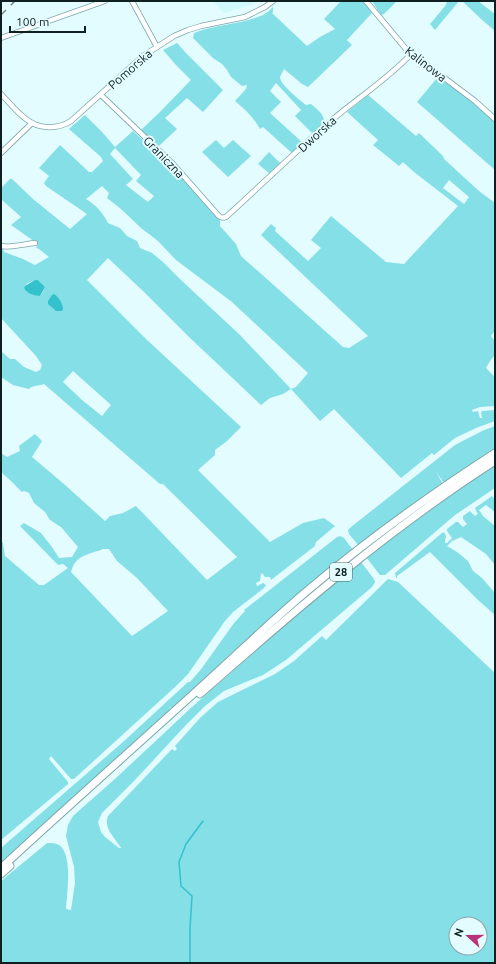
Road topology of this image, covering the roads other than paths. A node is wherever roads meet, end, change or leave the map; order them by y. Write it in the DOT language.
graph roads {
  1 [pos="105,1"];
  2 [pos="132,1"];
  3 [pos="274,1"];
  4 [pos="366,1"];
  5 [pos="1,38"];
  6 [pos="157,46"];
  7 [pos="411,54"];
  8 [pos="1,94"];
  9 [pos="100,95"];
  10 [pos="495,119"];
  11 [pos="32,123"];
  12 [pos="1,153"];
  13 [pos="226,217"];
  14 [pos="35,243"];
  15 [pos="1,246"];
  16 [pos="495,453"];
  17 [pos="495,461"];
  18 [pos="1,868"];
  19 [pos="1,874"];
  1 -- 5 [label="street"];
  2 -- 6 [label="street"];
  3 -- 6 [label="street, Pomorska"];
  4 -- 7 [label="street, Kalinowa"];
  6 -- 9 [label="street, Pomorska"];
  7 -- 10 [label="street, Kalinowa"];
  7 -- 13 [label="street, Dworska"];
  8 -- 11 [label="street, Pomorska"];
  9 -- 11 [label="street, Pomorska"];
  9 -- 13 [label="street, Graniczna"];
  11 -- 12 [label="street"];
  14 -- 15 [label="street"];
  16 -- 18 [label="main road, 28"];
  17 -- 19 [label="main road, 28"];
}
